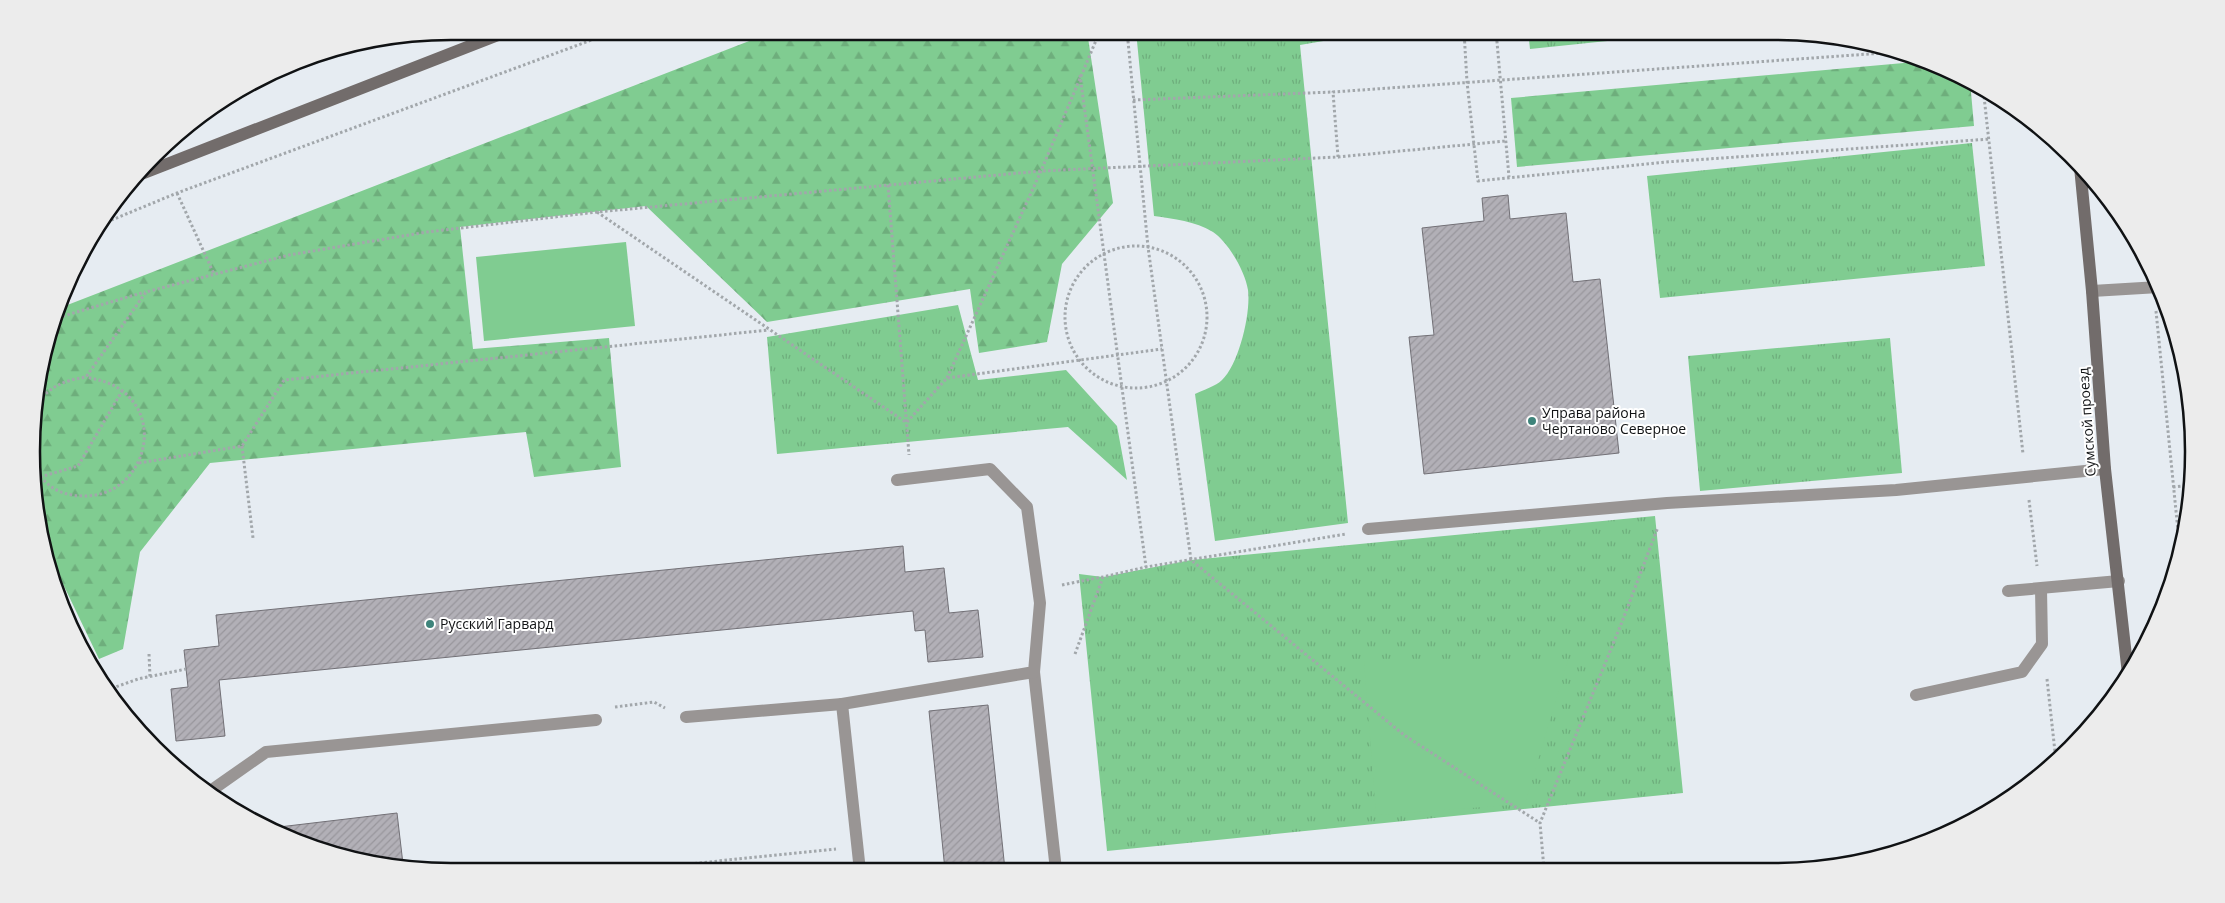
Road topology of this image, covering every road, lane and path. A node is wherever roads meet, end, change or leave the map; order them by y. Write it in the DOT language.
graph roads {
  1 [pos="485,40"];
  2 [pos="592,40"];
  3 [pos="1096,40"];
  4 [pos="1128,40"];
  5 [pos="1465,40"];
  6 [pos="1497,40"];
  7 [pos="1877,53"];
  8 [pos="1080,75"];
  9 [pos="1501,80"];
  10 [pos="1467,82"];
  11 [pos="1332,92"];
  12 [pos="1985,98"];
  13 [pos="1133,100"];
  14 [pos="1990,139"];
  15 [pos="1506,141"];
  16 [pos="1473,144"];
  17 [pos="1338,156"];
  18 [pos="1140,165"];
  19 [pos="1091,167"];
  20 [pos="152,170"];
  21 [pos="1041,171"];
  22 [pos="1508,177"];
  23 [pos="2081,178"];
  24 [pos="888,185"];
  25 [pos="177,193"];
  26 [pos="597,212"];
  27 [pos="111,220"];
  28 [pos="1148,246"];
  29 [pos="1103,254"];
  30 [pos="214,274"];
  31 [pos="2151,288"];
  32 [pos="2092,291"];
  33 [pos="146,292"];
  34 [pos="2157,303"];
  35 [pos="63,316"];
  36 [pos="769,330"];
  37 [pos="1162,349"];
  38 [pos="1116,354"];
  39 [pos="1079,359"];
  40 [pos="86,377"];
  41 [pos="947,378"];
  42 [pos="1167,381"];
  43 [pos="1121,386"];
  44 [pos="122,391"];
  45 [pos="45,394"];
  46 [pos="907,423"];
  47 [pos="242,446"];
  48 [pos="139,463"];
  49 [pos="2105,469"];
  50 [pos="41,476"];
  51 [pos="2025,476"];
  52 [pos="911,478"];
  53 [pos="41,479"];
  54 [pos="897,480"];
  55 [pos="2183,486"];
  56 [pos="2173,487"];
  57 [pos="1667,503"];
  58 [pos="2178,528"];
  59 [pos="1368,529"];
  60 [pos="1343,535"];
  61 [pos="253,538"];
  62 [pos="1192,560"];
  63 [pos="1146,567"];
  64 [pos="1103,577"];
  65 [pos="2119,581"];
  66 [pos="1066,584"];
  67 [pos="2040,589"];
  68 [pos="2008,591"];
  69 [pos="2042,644"];
  70 [pos="149,654"];
  71 [pos="1075,654"];
  72 [pos="2127,662"];
  73 [pos="186,669"];
  74 [pos="1034,672"];
  75 [pos="150,677"];
  76 [pos="115,688"];
  77 [pos="1916,695"];
  78 [pos="654,702"];
  79 [pos="842,704"];
  80 [pos="612,707"];
  81 [pos="686,717"];
  82 [pos="596,720"];
  83 [pos="2055,751"];
  84 [pos="215,788"];
  85 [pos="1540,823"];
  86 [pos="857,847"];
  87 [pos="699,863"];
  88 [pos="859,863"];
  89 [pos="1055,863"];
  90 [pos="1543,863"];
  1 -- 20 [label="street"];
  2 -- 25 [label="path"];
  3 -- 8 [label="path"];
  4 -- 13 [label="path"];
  5 -- 10 [label="path"];
  6 -- 9 [label="path"];
  7 -- 9 [label="path"];
  8 -- 19 [label="path"];
  8 -- 21 [label="path"];
  9 -- 10 [label="path"];
  9 -- 15 [label="path"];
  10 -- 11 [label="path"];
  10 -- 16 [label="path"];
  11 -- 13 [label="path"];
  11 -- 17 [label="path"];
  12 -- 14 [label="path"];
  13 -- 18 [label="path"];
  14 -- 22 [label="path"];
  14 -- 51 [label="path"];
  15 -- 16 [label="path"];
  15 -- 22 [label="path"];
  16 -- 17 [label="path"];
  16 -- 22 [label="path"];
  17 -- 18 [label="path"];
  18 -- 19 [label="path"];
  18 -- 28 [label="path"];
  19 -- 21 [label="path"];
  19 -- 29 [label="path"];
  21 -- 24 [label="path"];
  21 -- 41 [label="path"];
  23 -- 32 [label="street, Сумской проезд"];
  24 -- 26 [label="path"];
  24 -- 46 [label="path"];
  25 -- 27 [label="path"];
  25 -- 30 [label="path"];
  26 -- 30 [label="path"];
  26 -- 36 [label="path"];
  28 -- 29 [label="path"];
  28 -- 37 [label="path"];
  28 -- 42 [label="path"];
  29 -- 38 [label="path"];
  29 -- 39 [label="path"];
  30 -- 33 [label="path"];
  31 -- 32 [label="lane"];
  32 -- 49 [label="street, Сумской проезд"];
  33 -- 35 [label="path"];
  33 -- 40 [label="path"];
  34 -- 56 [label="path"];
  36 -- 46 [label="path"];
  36 -- 47 [label="path"];
  37 -- 38 [label="path"];
  37 -- 42 [label="path"];
  38 -- 39 [label="path"];
  38 -- 43 [label="path"];
  39 -- 41 [label="path"];
  39 -- 43 [label="path"];
  40 -- 44 [label="path"];
  40 -- 45 [label="path"];
  41 -- 46 [label="path"];
  42 -- 43 [label="path"];
  42 -- 62 [label="path"];
  43 -- 63 [label="path"];
  44 -- 48 [label="path"];
  44 -- 50 [label="path"];
  46 -- 52 [label="path"];
  47 -- 48 [label="path"];
  47 -- 61 [label="path"];
  48 -- 53 [label="path"];
  49 -- 51 [label="lane"];
  49 -- 65 [label="street, Сумской проезд"];
  51 -- 57 [label="lane"];
  51 -- 67 [label="path"];
  52 -- 54 [label="lane"];
  52 -- 74 [label="lane"];
  55 -- 56 [label="path"];
  56 -- 58 [label="path"];
  57 -- 59 [label="lane"];
  57 -- 85 [label="path"];
  60 -- 62 [label="path"];
  62 -- 63 [label="path"];
  62 -- 85 [label="path"];
  63 -- 64 [label="path"];
  64 -- 66 [label="path"];
  64 -- 71 [label="path"];
  65 -- 67 [label="lane"];
  65 -- 72 [label="street, Сумской проезд"];
  67 -- 68 [label="lane"];
  67 -- 69 [label="lane"];
  69 -- 77 [label="lane"];
  69 -- 83 [label="path"];
  70 -- 75 [label="path"];
  73 -- 75 [label="path"];
  74 -- 79 [label="lane"];
  74 -- 89 [label="lane"];
  75 -- 76 [label="path"];
  78 -- 80 [label="path"];
  79 -- 81 [label="lane"];
  79 -- 86 [label="lane"];
  82 -- 84 [label="lane"];
  85 -- 90 [label="path"];
  86 -- 87 [label="path"];
  86 -- 88 [label="lane"];
}
